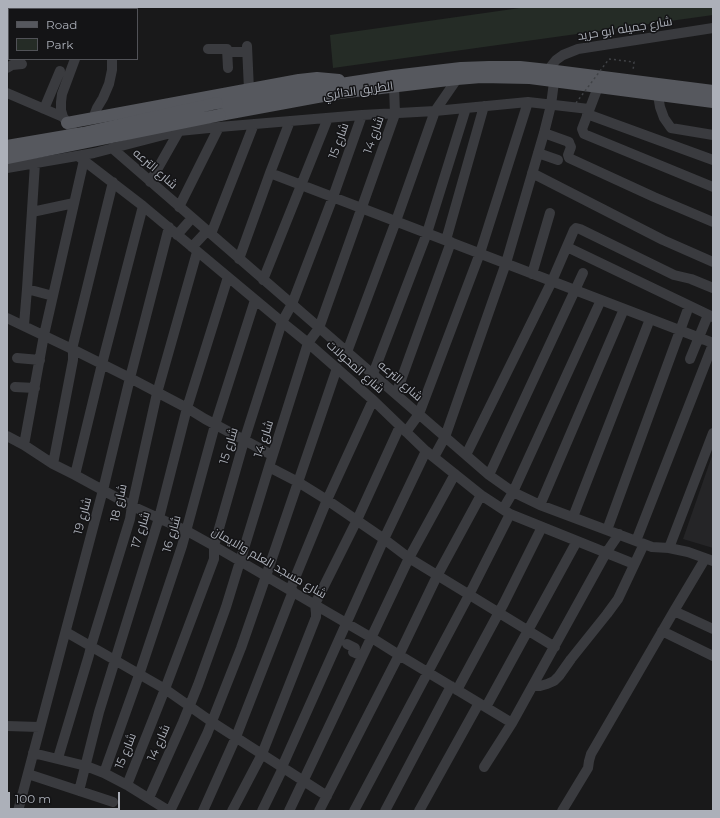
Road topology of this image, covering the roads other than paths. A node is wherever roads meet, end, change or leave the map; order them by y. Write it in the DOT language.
graph roads {
  1 [pos="713,28"];
  2 [pos="208,49"];
  3 [pos="227,52"];
  4 [pos="76,60"];
  5 [pos="112,60"];
  6 [pos="22,64"];
  7 [pos="7,68"];
  8 [pos="228,68"];
  9 [pos="548,70"];
  10 [pos="60,71"];
  11 [pos="457,78"];
  12 [pos="352,82"];
  13 [pos="554,82"];
  14 [pos="394,86"];
  15 [pos="598,87"];
  16 [pos="249,90"];
  17 [pos="713,91"];
  18 [pos="7,93"];
  19 [pos="658,95"];
  20 [pos="528,102"];
  21 [pos="713,102"];
  22 [pos="550,105"];
  23 [pos="484,106"];
  24 [pos="466,108"];
  25 [pos="44,109"];
  26 [pos="435,111"];
  27 [pos="588,111"];
  28 [pos="395,114"];
  29 [pos="362,115"];
  30 [pos="95,118"];
  31 [pos="328,118"];
  32 [pos="65,120"];
  33 [pos="219,121"];
  34 [pos="290,121"];
  35 [pos="254,124"];
  36 [pos="179,131"];
  37 [pos="544,133"];
  38 [pos="713,135"];
  39 [pos="7,146"];
  40 [pos="112,148"];
  41 [pos="94,153"];
  42 [pos="538,153"];
  43 [pos="7,158"];
  44 [pos="81,158"];
  45 [pos="558,160"];
  46 [pos="713,160"];
  47 [pos="35,163"];
  48 [pos="7,168"];
  49 [pos="270,173"];
  50 [pos="532,173"];
  51 [pos="113,182"];
  52 [pos="150,182"];
  53 [pos="301,185"];
  54 [pos="713,187"];
  55 [pos="333,197"];
  56 [pos="74,203"];
  57 [pos="143,206"];
  58 [pos="179,207"];
  59 [pos="362,208"];
  60 [pos="32,212"];
  61 [pos="550,213"];
  62 [pos="192,218"];
  63 [pos="396,221"];
  64 [pos="713,222"];
  65 [pos="169,227"];
  66 [pos="209,233"];
  67 [pos="427,233"];
  68 [pos="177,235"];
  69 [pos="448,241"];
  70 [pos="567,247"];
  71 [pos="195,250"];
  72 [pos="480,254"];
  73 [pos="239,259"];
  74 [pos="713,262"];
  75 [pos="506,263"];
  76 [pos="584,273"];
  77 [pos="532,274"];
  78 [pos="228,278"];
  79 [pos="263,280"];
  80 [pos="552,281"];
  81 [pos="713,288"];
  82 [pos="27,289"];
  83 [pos="576,290"];
  84 [pos="53,296"];
  85 [pos="255,300"];
  86 [pos="601,300"];
  87 [pos="292,304"];
  88 [pos="689,306"];
  89 [pos="624,309"];
  90 [pos="711,316"];
  91 [pos="7,318"];
  92 [pos="650,319"];
  93 [pos="282,322"];
  94 [pos="24,325"];
  95 [pos="319,328"];
  96 [pos="680,330"];
  97 [pos="44,335"];
  98 [pos="699,338"];
  99 [pos="308,342"];
  100 [pos="713,344"];
  101 [pos="72,349"];
  102 [pos="347,352"];
  103 [pos="17,358"];
  104 [pos="690,359"];
  105 [pos="40,360"];
  106 [pos="102,364"];
  107 [pos="337,368"];
  108 [pos="373,374"];
  109 [pos="130,378"];
  110 [pos="15,387"];
  111 [pos="35,388"];
  112 [pos="157,393"];
  113 [pos="396,394"];
  114 [pos="373,400"];
  115 [pos="187,408"];
  116 [pos="419,414"];
  117 [pos="215,425"];
  118 [pos="403,429"];
  119 [pos="713,433"];
  120 [pos="7,436"];
  121 [pos="445,437"];
  122 [pos="244,440"];
  123 [pos="24,445"];
  124 [pos="430,454"];
  125 [pos="272,455"];
  126 [pos="466,455"];
  127 [pos="53,464"];
  128 [pos="268,467"];
  129 [pos="455,474"];
  130 [pos="75,475"];
  131 [pos="489,475"];
  132 [pos="298,482"];
  133 [pos="103,490"];
  134 [pos="513,492"];
  135 [pos="481,495"];
  136 [pos="327,500"];
  137 [pos="540,504"];
  138 [pos="132,506"];
  139 [pos="507,512"];
  140 [pos="573,517"];
  141 [pos="159,518"];
  142 [pos="357,520"];
  143 [pos="542,527"];
  144 [pos="607,530"];
  145 [pos="186,531"];
  146 [pos="619,534"];
  147 [pos="384,538"];
  148 [pos="577,541"];
  149 [pos="640,543"];
  150 [pos="214,546"];
  151 [pos="669,548"];
  152 [pos="606,553"];
  153 [pos="409,558"];
  154 [pos="709,560"];
  155 [pos="239,561"];
  156 [pos="634,564"];
  157 [pos="266,576"];
  158 [pos="437,576"];
  159 [pos="292,591"];
  160 [pos="469,594"];
  161 [pos="315,604"];
  162 [pos="674,611"];
  163 [pos="498,612"];
  164 [pos="346,623"];
  165 [pos="712,626"];
  166 [pos="528,631"];
  167 [pos="662,631"];
  168 [pos="66,632"];
  169 [pos="372,638"];
  170 [pos="347,644"];
  171 [pos="91,646"];
  172 [pos="555,647"];
  173 [pos="399,655"];
  174 [pos="362,656"];
  175 [pos="713,656"];
  176 [pos="114,660"];
  177 [pos="427,672"];
  178 [pos="139,675"];
  179 [pos="533,686"];
  180 [pos="454,688"];
  181 [pos="165,689"];
  182 [pos="482,705"];
  183 [pos="189,706"];
  184 [pos="212,722"];
  185 [pos="512,723"];
  186 [pos="7,726"];
  187 [pos="39,727"];
  188 [pos="236,737"];
  189 [pos="33,753"];
  190 [pos="262,754"];
  191 [pos="58,758"];
  192 [pos="86,766"];
  193 [pos="282,767"];
  194 [pos="484,767"];
  195 [pos="104,773"];
  196 [pos="28,774"];
  197 [pos="304,781"];
  198 [pos="127,785"];
  199 [pos="79,791"];
  200 [pos="326,796"];
  201 [pos="149,798"];
  202 [pos="114,802"];
  203 [pos="18,811"];
  204 [pos="170,811"];
  205 [pos="203,811"];
  206 [pos="232,811"];
  207 [pos="262,811"];
  208 [pos="289,811"];
  209 [pos="319,811"];
  210 [pos="354,811"];
  211 [pos="385,811"];
  212 [pos="419,811"];
  213 [pos="562,811"];
  1 -- 9 [label="street, شارع جميله ابو حريد"];
  2 -- 3 [label="street"];
  3 -- 8 [label="street"];
  3 -- 16 [label="street"];
  4 -- 32 [label="street"];
  5 -- 30 [label="street"];
  6 -- 7 [label="street"];
  9 -- 12 [label="main road, الطريق الدائري"];
  9 -- 17 [label="main road, الطريق الدائري"];
  10 -- 25 [label="street"];
  11 -- 13 [label="main road, الطريق الدائري"];
  11 -- 14 [label="main road, الطريق الدائري"];
  11 -- 26 [label="street"];
  12 -- 16 [label="main road"];
  12 -- 39 [label="main road, الطريق الدائري, bridge"];
  13 -- 15 [label="main road, الطريق الدائري"];
  13 -- 22 [label="street"];
  14 -- 28 [label="street, شارع 14"];
  14 -- 33 [label="main road, الطريق الدائري"];
  15 -- 19 [label="main road, الطريق الدائري"];
  15 -- 27 [label="street"];
  16 -- 30 [label="main road"];
  18 -- 25 [label="street"];
  19 -- 21 [label="main road, الطريق الدائري"];
  19 -- 38 [label="street"];
  20 -- 22 [label="street"];
  20 -- 23 [label="street"];
  20 -- 72 [label="street"];
  22 -- 27 [label="street"];
  22 -- 37 [label="street"];
  23 -- 24 [label="street"];
  23 -- 69 [label="street"];
  24 -- 26 [label="street"];
  24 -- 67 [label="street"];
  25 -- 32 [label="street"];
  26 -- 28 [label="street"];
  26 -- 63 [label="street"];
  27 -- 46 [label="street"];
  27 -- 54 [label="street"];
  28 -- 29 [label="street"];
  28 -- 59 [label="street, شارع 14"];
  29 -- 31 [label="street"];
  29 -- 55 [label="street, شارع 15"];
  30 -- 32 [label="main road"];
  31 -- 34 [label="street"];
  31 -- 53 [label="street"];
  32 -- 41 [label="street"];
  33 -- 35 [label="street"];
  33 -- 36 [label="street"];
  33 -- 43 [label="main road, الطريق الدائري, bridge"];
  33 -- 58 [label="street"];
  34 -- 35 [label="street"];
  34 -- 49 [label="street"];
  35 -- 66 [label="street"];
  36 -- 40 [label="street"];
  36 -- 52 [label="street"];
  37 -- 42 [label="street"];
  37 -- 64 [label="street"];
  40 -- 41 [label="street"];
  40 -- 52 [label="street, شارع الترعه"];
  41 -- 44 [label="street"];
  42 -- 45 [label="street"];
  42 -- 50 [label="street"];
  44 -- 47 [label="street"];
  44 -- 51 [label="street, شارع المحولات"];
  44 -- 56 [label="street"];
  47 -- 48 [label="street"];
  47 -- 60 [label="street"];
  49 -- 53 [label="street"];
  49 -- 73 [label="street"];
  50 -- 74 [label="street"];
  50 -- 75 [label="street"];
  51 -- 57 [label="street, شارع المحولات"];
  51 -- 101 [label="street"];
  52 -- 58 [label="street, شارع الترعه"];
  53 -- 55 [label="street"];
  53 -- 79 [label="street"];
  55 -- 59 [label="street"];
  55 -- 87 [label="street, شارع 15"];
  56 -- 60 [label="street"];
  56 -- 84 [label="street"];
  57 -- 65 [label="street, شارع المحولات"];
  57 -- 106 [label="street"];
  58 -- 62 [label="street, شارع الترعه"];
  59 -- 63 [label="street"];
  59 -- 95 [label="street, شارع 14"];
  60 -- 82 [label="street"];
  61 -- 77 [label="street"];
  62 -- 66 [label="street, شارع الترعه"];
  62 -- 68 [label="street"];
  63 -- 67 [label="street"];
  63 -- 102 [label="street"];
  65 -- 68 [label="street, شارع المحولات"];
  65 -- 109 [label="street, شارع 19"];
  66 -- 71 [label="street"];
  66 -- 73 [label="street, شارع الترعه"];
  67 -- 69 [label="street"];
  67 -- 108 [label="street"];
  68 -- 71 [label="street, شارع المحولات"];
  69 -- 72 [label="street"];
  69 -- 113 [label="street"];
  70 -- 80 [label="street"];
  70 -- 81 [label="street"];
  70 -- 88 [label="street"];
  71 -- 78 [label="street, شارع المحولات"];
  71 -- 112 [label="street, شارع 18"];
  72 -- 75 [label="street"];
  72 -- 116 [label="street"];
  73 -- 79 [label="street, شارع الترعه"];
  75 -- 77 [label="street"];
  75 -- 121 [label="street"];
  76 -- 83 [label="street"];
  77 -- 80 [label="street"];
  78 -- 85 [label="street, شارع المحولات"];
  78 -- 115 [label="street, شارع 17"];
  79 -- 87 [label="street, شارع الترعه"];
  80 -- 83 [label="street"];
  80 -- 126 [label="street"];
  82 -- 84 [label="street"];
  82 -- 94 [label="street"];
  83 -- 86 [label="street"];
  83 -- 131 [label="street"];
  84 -- 97 [label="street"];
  85 -- 93 [label="street, شارع المحولات"];
  85 -- 117 [label="street, شارع 16"];
  86 -- 89 [label="street"];
  86 -- 134 [label="street"];
  87 -- 93 [label="street, شارع 15"];
  87 -- 95 [label="street, شارع الترعه"];
  88 -- 90 [label="street"];
  88 -- 96 [label="street"];
  89 -- 92 [label="street"];
  89 -- 137 [label="street"];
  90 -- 98 [label="street"];
  91 -- 94 [label="street"];
  92 -- 96 [label="street"];
  92 -- 140 [label="street"];
  93 -- 99 [label="street, شارع المحولات"];
  93 -- 122 [label="street, شارع 15"];
  94 -- 97 [label="street"];
  95 -- 99 [label="street, شارع 14"];
  95 -- 102 [label="street, شارع الترعه"];
  96 -- 98 [label="street"];
  96 -- 144 [label="street"];
  97 -- 101 [label="street"];
  97 -- 105 [label="street"];
  98 -- 100 [label="street"];
  98 -- 104 [label="street"];
  99 -- 107 [label="street, شارع المحولات"];
  99 -- 125 [label="street, شارع 14"];
  100 -- 149 [label="street"];
  101 -- 106 [label="street"];
  101 -- 127 [label="street"];
  102 -- 108 [label="street, شارع الترعه"];
  103 -- 105 [label="street"];
  105 -- 111 [label="street"];
  106 -- 109 [label="street"];
  106 -- 130 [label="street"];
  107 -- 114 [label="street, شارع المحولات"];
  107 -- 132 [label="street"];
  108 -- 113 [label="street, شارع الترعه"];
  109 -- 112 [label="street"];
  109 -- 133 [label="street, شارع 19"];
  110 -- 111 [label="street"];
  111 -- 123 [label="street"];
  112 -- 115 [label="street"];
  112 -- 138 [label="street, شارع 18"];
  113 -- 116 [label="street, شارع الترعه"];
  114 -- 118 [label="street, شارع المحولات"];
  114 -- 136 [label="street"];
  115 -- 117 [label="street"];
  115 -- 141 [label="street, شارع 17"];
  116 -- 118 [label="street"];
  116 -- 121 [label="street, شارع الترعه"];
  117 -- 122 [label="street"];
  117 -- 145 [label="street, شارع 16"];
  118 -- 124 [label="street, شارع المحولات"];
  118 -- 142 [label="street"];
  119 -- 151 [label="street"];
  120 -- 123 [label="street, شارع مسجد العلم والايمان"];
  121 -- 124 [label="street"];
  121 -- 126 [label="street, شارع الترعه"];
  122 -- 125 [label="street"];
  122 -- 150 [label="street, شارع 15"];
  123 -- 127 [label="street, شارع مسجد العلم والايمان"];
  124 -- 129 [label="street, شارع المحولات"];
  124 -- 147 [label="street"];
  125 -- 128 [label="street, شارع 14"];
  126 -- 131 [label="street, شارع الترعه"];
  127 -- 130 [label="street, شارع مسجد العلم والايمان"];
  128 -- 132 [label="street"];
  128 -- 155 [label="street, شارع 14"];
  129 -- 135 [label="street, شارع المحولات"];
  129 -- 153 [label="street"];
  130 -- 133 [label="street, شارع مسجد العلم والايمان"];
  131 -- 134 [label="street, شارع الترعه"];
  132 -- 136 [label="street"];
  132 -- 157 [label="street"];
  133 -- 138 [label="street, شارع مسجد العلم والايمان"];
  133 -- 168 [label="street, شارع 19"];
  134 -- 137 [label="street, شارع الترعه"];
  134 -- 139 [label="street"];
  135 -- 139 [label="street, شارع المحولات"];
  135 -- 158 [label="street"];
  136 -- 142 [label="street"];
  136 -- 159 [label="street"];
  137 -- 140 [label="street, شارع الترعه"];
  138 -- 141 [label="street, شارع مسجد العلم والايمان"];
  138 -- 171 [label="street, شارع 18"];
  139 -- 143 [label="street, شارع المحولات"];
  139 -- 160 [label="street"];
  140 -- 144 [label="street, شارع الترعه"];
  141 -- 145 [label="street, شارع مسجد العلم والايمان"];
  141 -- 176 [label="street, شارع 17"];
  142 -- 147 [label="street"];
  142 -- 161 [label="street"];
  143 -- 148 [label="street, شارع المحولات"];
  143 -- 163 [label="street"];
  144 -- 146 [label="street, شارع الترعه"];
  145 -- 150 [label="street, شارع مسجد العلم والايمان"];
  145 -- 178 [label="street, شارع 16"];
  146 -- 149 [label="street, شارع الترعه"];
  146 -- 152 [label="street"];
  147 -- 153 [label="street"];
  147 -- 164 [label="street"];
  148 -- 152 [label="street, شارع المحولات"];
  148 -- 166 [label="street"];
  149 -- 151 [label="street, شارع الترعه"];
  149 -- 156 [label="street"];
  150 -- 155 [label="street, شارع مسجد العلم والايمان"];
  150 -- 181 [label="street, شارع 15"];
  151 -- 154 [label="street, شارع الترعه"];
  152 -- 156 [label="street, شارع المحولات"];
  152 -- 172 [label="street"];
  153 -- 158 [label="street"];
  153 -- 169 [label="street"];
  154 -- 162 [label="street"];
  155 -- 157 [label="street, شارع مسجد العلم والايمان"];
  155 -- 183 [label="street, شارع 14"];
  156 -- 179 [label="street"];
  157 -- 159 [label="street, شارع مسجد العلم والايمان"];
  157 -- 184 [label="street"];
  158 -- 160 [label="street"];
  158 -- 173 [label="street"];
  159 -- 161 [label="street, شارع مسجد العلم والايمان"];
  159 -- 188 [label="street"];
  160 -- 163 [label="street"];
  160 -- 177 [label="street"];
  161 -- 164 [label="street, شارع مسجد العلم والايمان"];
  161 -- 190 [label="street"];
  162 -- 165 [label="street"];
  162 -- 167 [label="street"];
  163 -- 166 [label="street"];
  163 -- 180 [label="street"];
  164 -- 169 [label="street, شارع مسجد العلم والايمان"];
  164 -- 193 [label="street"];
  166 -- 172 [label="street"];
  166 -- 182 [label="street"];
  167 -- 175 [label="street"];
  167 -- 213 [label="street"];
  168 -- 171 [label="street"];
  168 -- 187 [label="street, شارع 19"];
  169 -- 173 [label="street, شارع مسجد العلم والايمان"];
  169 -- 174 [label="street"];
  170 -- 174 [label="street"];
  171 -- 176 [label="street"];
  171 -- 191 [label="street, شارع 18"];
  172 -- 179 [label="street"];
  173 -- 177 [label="street, شارع مسجد العلم والايمان"];
  173 -- 200 [label="street"];
  174 -- 197 [label="street"];
  176 -- 178 [label="street"];
  176 -- 192 [label="street, شارع 17"];
  177 -- 180 [label="street, شارع مسجد العلم والايمان"];
  177 -- 210 [label="street"];
  178 -- 181 [label="street"];
  178 -- 195 [label="street, شارع 16"];
  179 -- 185 [label="street"];
  180 -- 182 [label="street, شارع مسجد العلم والايمان"];
  180 -- 211 [label="street"];
  181 -- 183 [label="street"];
  181 -- 198 [label="street, شارع 15"];
  182 -- 185 [label="street, شارع مسجد العلم والايمان"];
  182 -- 212 [label="street"];
  183 -- 184 [label="street"];
  183 -- 201 [label="street, شارع 14"];
  184 -- 188 [label="street"];
  184 -- 204 [label="street"];
  185 -- 194 [label="street"];
  186 -- 187 [label="street"];
  187 -- 189 [label="street, شارع 19"];
  188 -- 190 [label="street"];
  188 -- 205 [label="street"];
  189 -- 191 [label="street"];
  189 -- 196 [label="street, شارع 19"];
  190 -- 193 [label="street"];
  190 -- 206 [label="street"];
  191 -- 192 [label="street"];
  192 -- 195 [label="street"];
  192 -- 199 [label="street, شارع 17"];
  193 -- 197 [label="street"];
  193 -- 207 [label="street"];
  195 -- 198 [label="street"];
  196 -- 199 [label="street"];
  196 -- 203 [label="street, شارع 19"];
  197 -- 200 [label="street"];
  197 -- 208 [label="street"];
  198 -- 201 [label="street"];
  199 -- 202 [label="street"];
  200 -- 209 [label="street"];
  201 -- 204 [label="street"];
}
